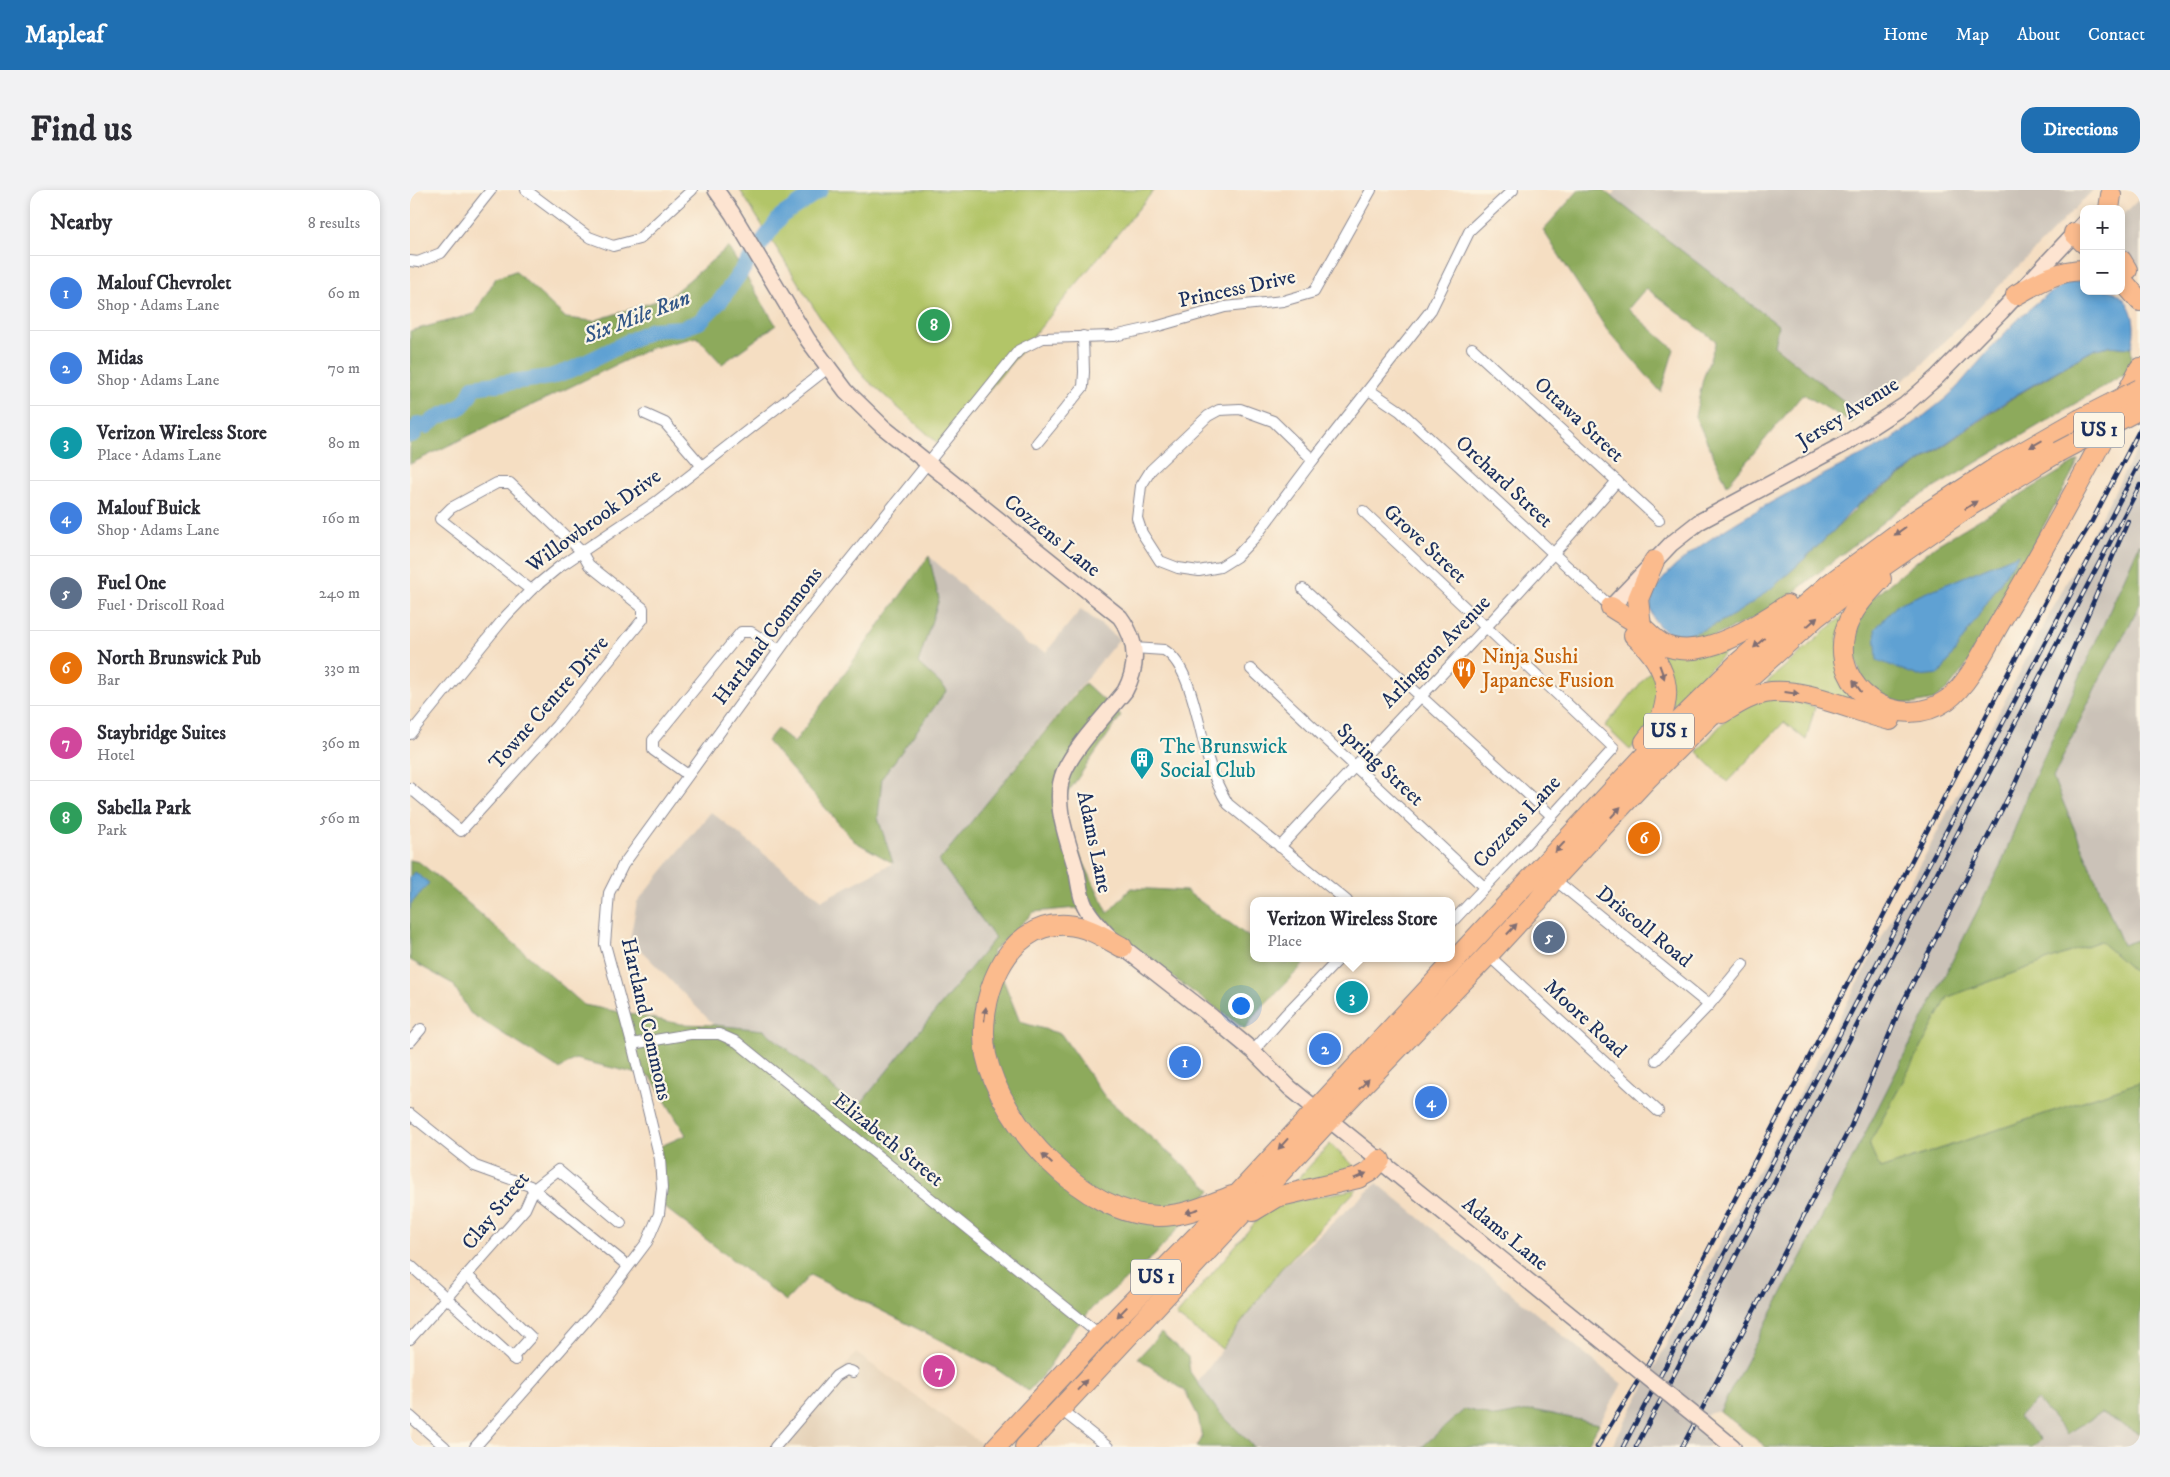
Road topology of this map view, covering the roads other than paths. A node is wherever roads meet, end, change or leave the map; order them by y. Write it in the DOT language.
graph roads {
  1 [pos="491,190"];
  2 [pos="526,190"];
  3 [pos="692,190"];
  4 [pos="716,190"];
  5 [pos="1371,190"];
  6 [pos="1513,190"];
  7 [pos="2080,232"];
  8 [pos="410,261"];
  9 [pos="2080,271"];
  10 [pos="2125,275"];
  11 [pos="2016,295"];
  12 [pos="2140,301"];
  13 [pos="1082,336"];
  14 [pos="1472,348"];
  15 [pos="828,368"];
  16 [pos="2140,368"];
  17 [pos="2140,389"];
  18 [pos="1369,390"];
  19 [pos="2140,409"];
  20 [pos="645,414"];
  21 [pos="1037,443"];
  22 [pos="1313,460"];
  23 [pos="929,463"];
  24 [pos="701,465"];
  25 [pos="1617,481"];
  26 [pos="1363,511"];
  27 [pos="1659,520"];
  28 [pos="1944,522"];
  29 [pos="581,552"];
  30 [pos="1554,554"];
  31 [pos="1859,560"];
  32 [pos="1654,561"];
  33 [pos="1303,589"];
  34 [pos="531,590"];
  35 [pos="1611,607"];
  36 [pos="1641,626"];
  37 [pos="1486,627"];
  38 [pos="1134,648"];
  39 [pos="779,650"];
  40 [pos="1251,668"];
  41 [pos="1420,696"];
  42 [pos="1699,726"];
  43 [pos="410,734"];
  44 [pos="1614,748"];
  45 [pos="1354,766"];
  46 [pos="688,775"];
  47 [pos="410,788"];
  48 [pos="1552,816"];
  49 [pos="1585,820"];
  50 [pos="1280,846"];
  51 [pos="1554,879"];
  52 [pos="1485,888"];
  53 [pos="1342,897"];
  54 [pos="1455,919"];
  55 [pos="1122,947"];
  56 [pos="1488,955"];
  57 [pos="1336,962"];
  58 [pos="1743,964"];
  59 [pos="1709,1005"];
  60 [pos="421,1029"];
  61 [pos="410,1042"];
  62 [pos="632,1044"];
  63 [pos="1253,1051"];
  64 [pos="1656,1060"];
  65 [pos="1658,1111"];
  66 [pos="410,1114"];
  67 [pos="1323,1114"];
  68 [pos="1380,1160"];
  69 [pos="534,1189"];
  70 [pos="1238,1194"];
  71 [pos="621,1222"];
  72 [pos="1231,1226"];
  73 [pos="410,1265"];
  74 [pos="628,1266"];
  75 [pos="467,1275"];
  76 [pos="447,1299"];
  77 [pos="1100,1335"];
  78 [pos="410,1339"];
  79 [pos="853,1372"];
  80 [pos="1060,1409"];
  81 [pos="410,1416"];
  82 [pos="445,1447"];
  83 [pos="476,1447"];
  84 [pos="775,1447"];
  85 [pos="996,1447"];
  86 [pos="1025,1447"];
  87 [pos="1108,1447"];
  88 [pos="1733,1447"];
  1 -- 8 [label="street"];
  2 -- 3 [label="street"];
  4 -- 15 [label="street, Cozzens Lane"];
  5 -- 13 [label="street, Princess Drive"];
  6 -- 18 [label="street"];
  7 -- 11 [label="street, Jersey Avenue"];
  9 -- 11 [label="highway"];
  10 -- 12 [label="highway"];
  11 -- 32 [label="street, Jersey Avenue"];
  13 -- 21 [label="street"];
  13 -- 23 [label="street, Hartland Commons"];
  14 -- 25 [label="street, Ottawa Street"];
  15 -- 23 [label="street, Cozzens Lane"];
  15 -- 24 [label="street, Willowbrook Drive"];
  16 -- 28 [label="highway, one-way"];
  17 -- 31 [label="highway, US 1, one-way, bridge"];
  42 -- 17 [label="highway, one-way"];
  18 -- 22 [label="street"];
  18 -- 30 [label="street, Orchard Street"];
  28 -- 19 [label="highway, US 1, one-way, bridge"];
  20 -- 24 [label="street"];
  22 -- 22 [label="street"];
  23 -- 38 [label="street, Cozzens Lane"];
  23 -- 39 [label="street, Hartland Commons"];
  24 -- 29 [label="street, Willowbrook Drive"];
  25 -- 27 [label="street, Ottawa Street"];
  25 -- 30 [label="street, Arlington Avenue"];
  26 -- 37 [label="street, Grove Street"];
  42 -- 28 [label="highway, US 1, one-way"];
  29 -- 34 [label="street, Willowbrook Drive"];
  29 -- 34 [label="street"];
  29 -- 47 [label="street, Towne Centre Drive"];
  30 -- 35 [label="street, Orchard Street"];
  30 -- 37 [label="street, Arlington Avenue"];
  31 -- 36 [label="highway"];
  31 -- 49 [label="highway, US 1, one-way"];
  32 -- 35 [label="street, Jersey Avenue"];
  32 -- 36 [label="highway"];
  33 -- 41 [label="street"];
  34 -- 43 [label="street, Willowbrook Drive"];
  35 -- 36 [label="highway"];
  35 -- 49 [label="highway, one-way"];
  37 -- 41 [label="street, Arlington Avenue"];
  37 -- 44 [label="street, Grove Street"];
  38 -- 50 [label="street"];
  38 -- 55 [label="street, Adams Lane"];
  39 -- 46 [label="street, Hartland Commons"];
  39 -- 46 [label="street"];
  40 -- 45 [label="street, Spring Street"];
  41 -- 45 [label="street, Arlington Avenue"];
  41 -- 48 [label="street"];
  51 -- 42 [label="highway, US 1, one-way"];
  44 -- 48 [label="street, Cozzens Lane"];
  45 -- 50 [label="street, Arlington Avenue"];
  45 -- 52 [label="street, Spring Street"];
  46 -- 62 [label="street, Hartland Commons"];
  48 -- 52 [label="street, Cozzens Lane"];
  49 -- 67 [label="highway, US 1, one-way"];
  50 -- 53 [label="street"];
  56 -- 51 [label="highway, US 1, one-way"];
  51 -- 59 [label="street, Driscoll Road"];
  52 -- 54 [label="street, Cozzens Lane"];
  55 -- 63 [label="street, Adams Lane"];
  70 -- 55 [label="highway, one-way"];
  56 -- 65 [label="street, Moore Road"];
  67 -- 56 [label="highway, US 1, one-way"];
  57 -- 63 [label="street"];
  58 -- 59 [label="street"];
  59 -- 64 [label="street"];
  60 -- 61 [label="street"];
  62 -- 74 [label="street, Hartland Commons"];
  62 -- 77 [label="street, Elizabeth Street"];
  63 -- 67 [label="street, Adams Lane"];
  66 -- 69 [label="street"];
  67 -- 68 [label="street, Adams Lane"];
  67 -- 70 [label="highway, US 1, one-way"];
  67 -- 72 [label="highway, US 1"];
  72 -- 68 [label="highway, one-way"];
  68 -- 88 [label="street, Adams Lane, bridge"];
  69 -- 71 [label="street, Clay Street"];
  69 -- 74 [label="street"];
  69 -- 75 [label="street, Clay Street"];
  70 -- 77 [label="highway, US 1, one-way"];
  80 -- 72 [label="highway, US 1, one-way"];
  73 -- 76 [label="street"];
  74 -- 83 [label="street, Hartland Commons"];
  75 -- 76 [label="street, Clay Street"];
  75 -- 76 [label="street"];
  76 -- 78 [label="street, Clay Street"];
  77 -- 85 [label="highway, US 1"];
  79 -- 84 [label="street"];
  80 -- 86 [label="highway, US 1"];
  80 -- 87 [label="street"];
  81 -- 82 [label="street"];
}
